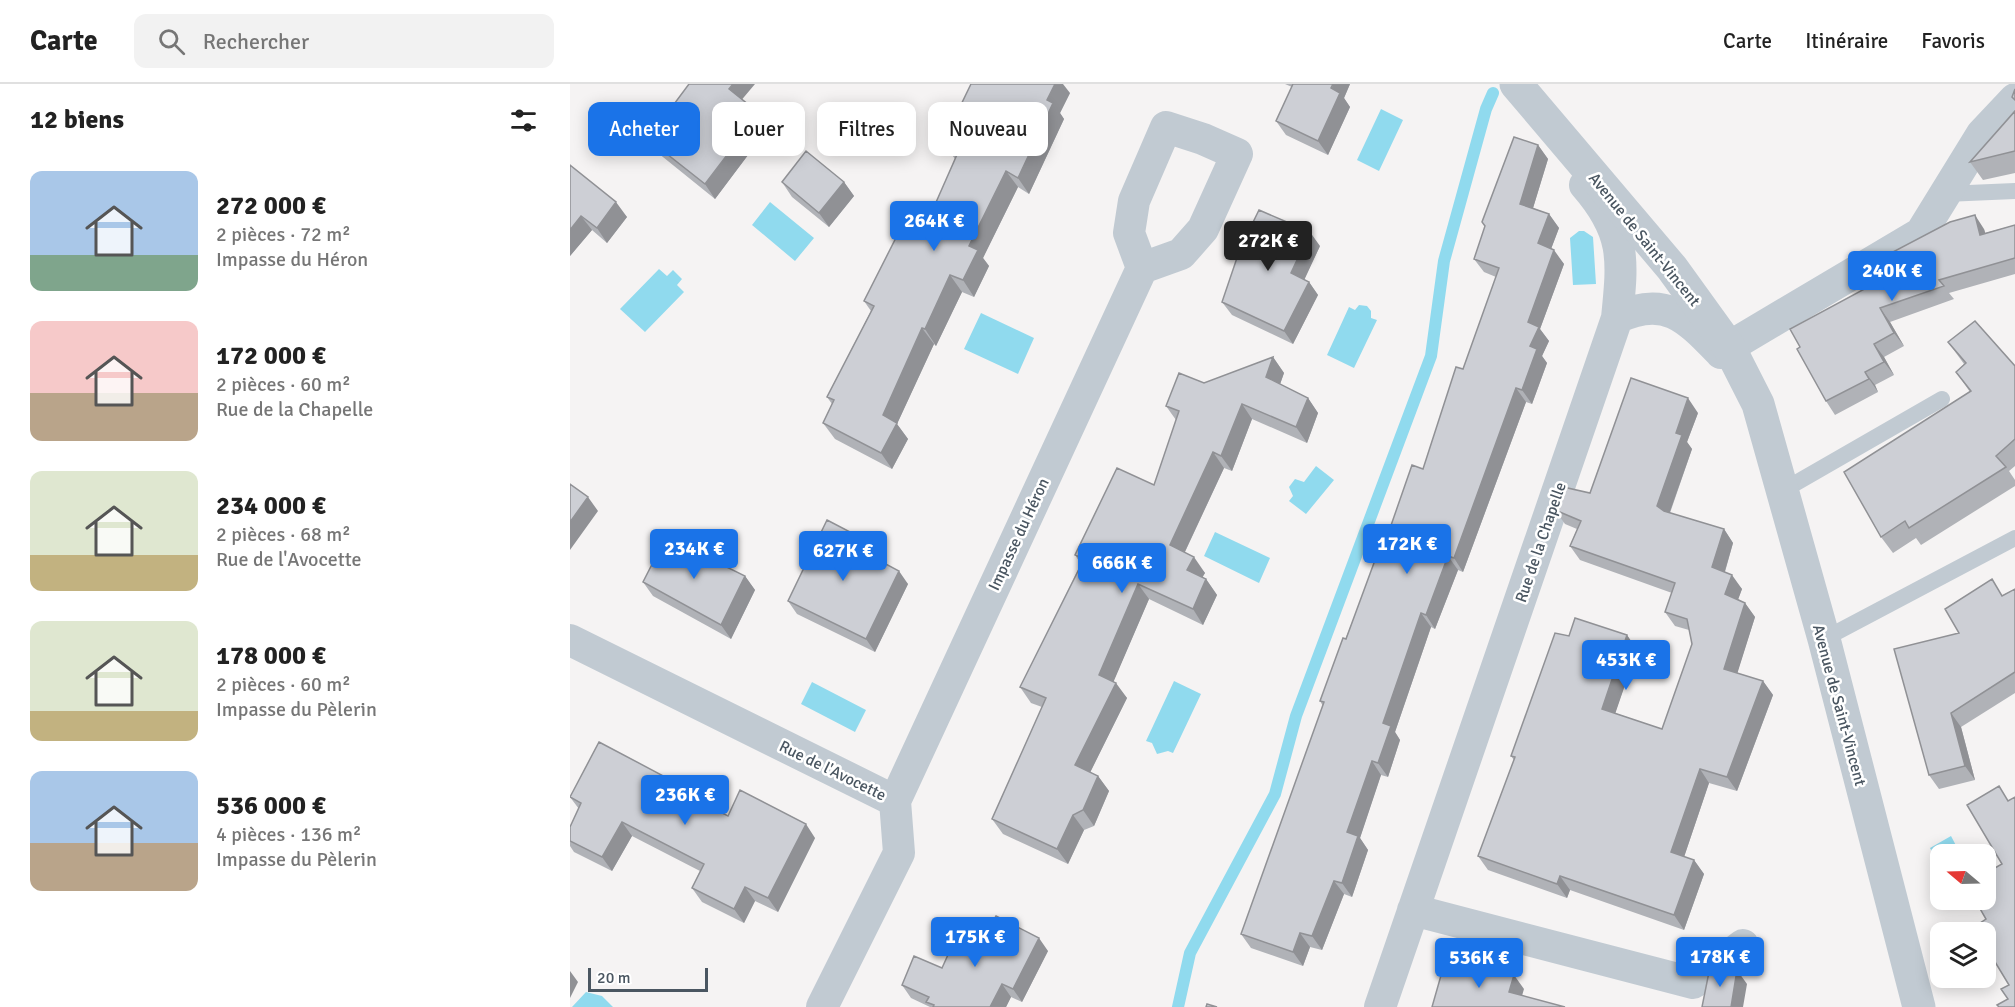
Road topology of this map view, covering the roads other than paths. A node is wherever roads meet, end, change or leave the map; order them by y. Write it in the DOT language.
graph roads {
  1 [pos="1520,88"];
  2 [pos="2015,99"];
  3 [pos="2015,191"];
  4 [pos="1945,194"];
  5 [pos="1142,268"];
  6 [pos="1617,318"];
  7 [pos="1729,347"];
  8 [pos="1942,399"];
  9 [pos="1758,404"];
  10 [pos="1782,491"];
  11 [pos="2015,538"];
  12 [pos="1824,639"];
  13 [pos="570,640"];
  14 [pos="895,801"];
  15 [pos="1413,910"];
  16 [pos="1743,945"];
  17 [pos="822,1007"];
  18 [pos="1380,1007"];
  19 [pos="1919,1007"];
  1 -- 6 [label="street, Rue de la Chapelle"];
  1 -- 7 [label="street, Avenue de Saint-Vincent"];
  2 -- 4 [label="street"];
  3 -- 4 [label="lane"];
  4 -- 7 [label="street"];
  5 -- 14 [label="street, Impasse du Héron"];
  6 -- 9 [label="street, Avenue de Saint-Vincent"];
  6 -- 15 [label="street, Rue de la Chapelle"];
  7 -- 9 [label="street, Avenue de Saint-Vincent"];
  8 -- 10 [label="lane"];
  9 -- 10 [label="street, Avenue de Saint-Vincent"];
  10 -- 12 [label="street, Avenue de Saint-Vincent"];
  11 -- 12 [label="lane"];
  12 -- 19 [label="street, Avenue de Saint-Vincent"];
  13 -- 14 [label="street, Rue de l'Avocette"];
  14 -- 17 [label="street, Rue de l'Avocette"];
  15 -- 16 [label="street"];
  15 -- 18 [label="street, Rue de la Chapelle"];
}
